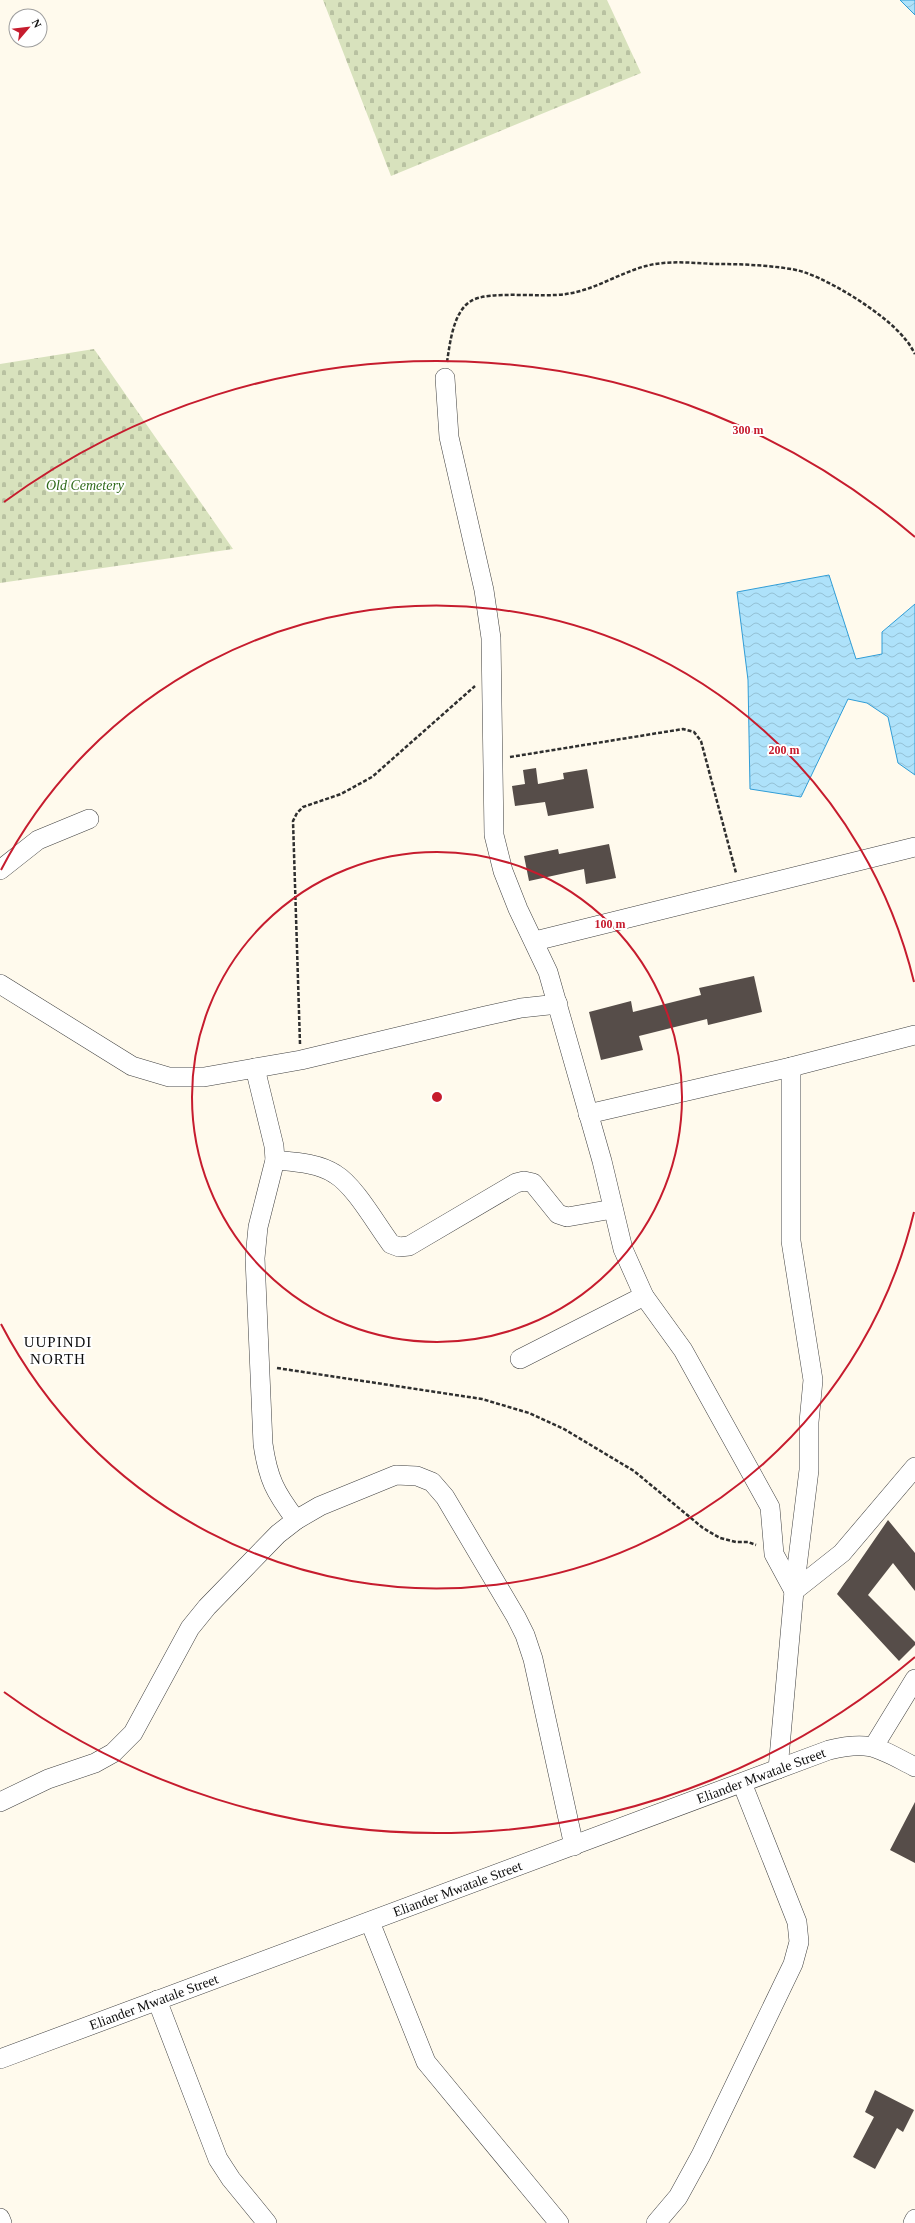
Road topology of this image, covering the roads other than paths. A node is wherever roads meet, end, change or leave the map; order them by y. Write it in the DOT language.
graph roads {
  1 [pos="445,378"];
  2 [pos="89,818"];
  3 [pos="915,847"];
  4 [pos="0,870"];
  5 [pos="535,941"];
  6 [pos="0,984"];
  7 [pos="558,1004"];
  8 [pos="915,1035"];
  9 [pos="791,1067"];
  10 [pos="255,1068"];
  11 [pos="588,1114"];
  12 [pos="275,1160"];
  13 [pos="613,1209"];
  14 [pos="644,1296"];
  15 [pos="520,1359"];
  16 [pos="915,1467"];
  17 [pos="296,1520"];
  18 [pos="794,1591"];
  19 [pos="915,1679"];
  20 [pos="874,1746"];
  21 [pos="915,1767"];
  22 [pos="778,1769"];
  23 [pos="742,1783"];
  24 [pos="0,1802"];
  25 [pos="574,1846"];
  26 [pos="370,1922"];
  27 [pos="158,2000"];
  28 [pos="0,2060"];
  29 [pos="0,2218"];
  30 [pos="915,2219"];
  31 [pos="2,2223"];
  32 [pos="267,2223"];
  33 [pos="559,2223"];
  34 [pos="656,2223"];
  35 [pos="913,2223"];
  1 -- 5 [label="street"];
  2 -- 4 [label="street"];
  3 -- 5 [label="street"];
  5 -- 7 [label="street"];
  6 -- 10 [label="street"];
  7 -- 10 [label="street"];
  7 -- 11 [label="street"];
  8 -- 9 [label="street"];
  9 -- 11 [label="street"];
  9 -- 18 [label="street"];
  10 -- 12 [label="street"];
  11 -- 13 [label="street"];
  12 -- 13 [label="street"];
  12 -- 17 [label="street"];
  13 -- 14 [label="street"];
  14 -- 15 [label="street"];
  14 -- 18 [label="street"];
  16 -- 18 [label="street"];
  17 -- 24 [label="street"];
  17 -- 25 [label="street"];
  18 -- 22 [label="street"];
  19 -- 20 [label="street"];
  20 -- 21 [label="street, Eliander Mwatale Street"];
  20 -- 22 [label="street, Eliander Mwatale Street"];
  22 -- 23 [label="street, Eliander Mwatale Street"];
  23 -- 25 [label="street, Eliander Mwatale Street"];
  23 -- 34 [label="street"];
  25 -- 26 [label="street, Eliander Mwatale Street"];
  26 -- 27 [label="street, Eliander Mwatale Street"];
  26 -- 33 [label="street"];
  27 -- 28 [label="street, Eliander Mwatale Street"];
  27 -- 32 [label="street"];
  29 -- 31 [label="street"];
  30 -- 35 [label="street"];
}
